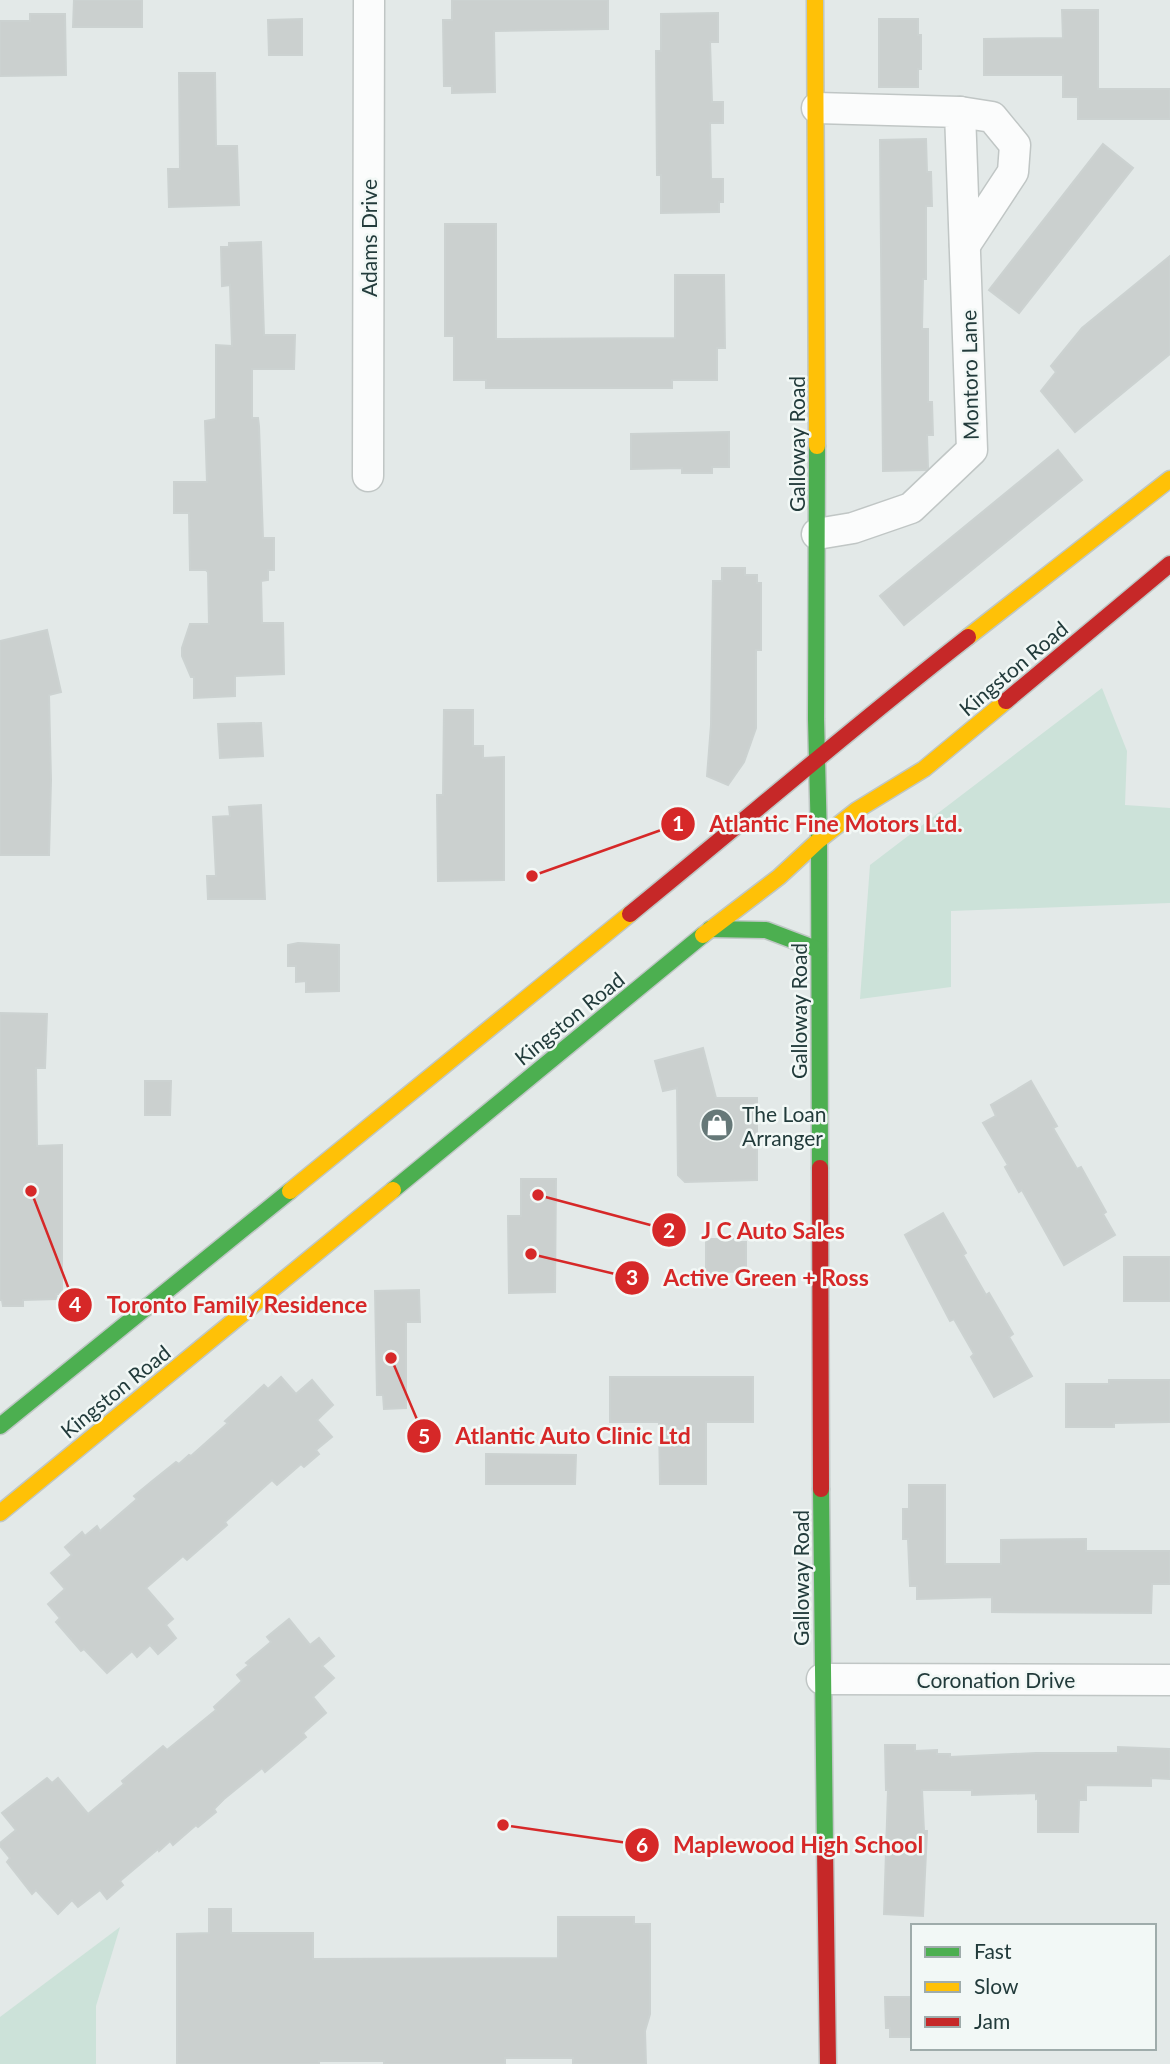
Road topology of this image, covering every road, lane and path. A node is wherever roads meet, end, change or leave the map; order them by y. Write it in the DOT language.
graph roads {
  1 [pos="369,0"];
  2 [pos="815,0"];
  3 [pos="817,108"];
  4 [pos="960,112"];
  5 [pos="965,245"];
  6 [pos="368,476"];
  7 [pos="1170,479"];
  8 [pos="817,534"];
  9 [pos="1170,564"];
  10 [pos="818,761"];
  11 [pos="819,840"];
  12 [pos="710,929"];
  13 [pos="819,950"];
  14 [pos="0,1426"];
  15 [pos="0,1513"];
  16 [pos="822,1679"];
  17 [pos="1170,1680"];
  18 [pos="828,2064"];
  1 -- 6 [label="street, Adams Drive"];
  2 -- 3 [label="main road, Galloway Road"];
  3 -- 4 [label="street"];
  3 -- 8 [label="main road, Galloway Road"];
  4 -- 5 [label="street, Montoro Lane"];
  4 -- 5 [label="street"];
  5 -- 8 [label="street, Montoro Lane"];
  7 -- 10 [label="main road, Kingston Road"];
  8 -- 10 [label="main road, Galloway Road"];
  9 -- 11 [label="main road, Kingston Road"];
  10 -- 11 [label="main road, Galloway Road"];
  10 -- 14 [label="main road, Kingston Road"];
  11 -- 12 [label="main road, Kingston Road"];
  11 -- 13 [label="main road, Galloway Road"];
  12 -- 13 [label="main road"];
  12 -- 15 [label="main road, Kingston Road"];
  13 -- 16 [label="main road, Galloway Road"];
  16 -- 17 [label="street, Coronation Drive"];
  16 -- 18 [label="main road, Galloway Road"];
}
